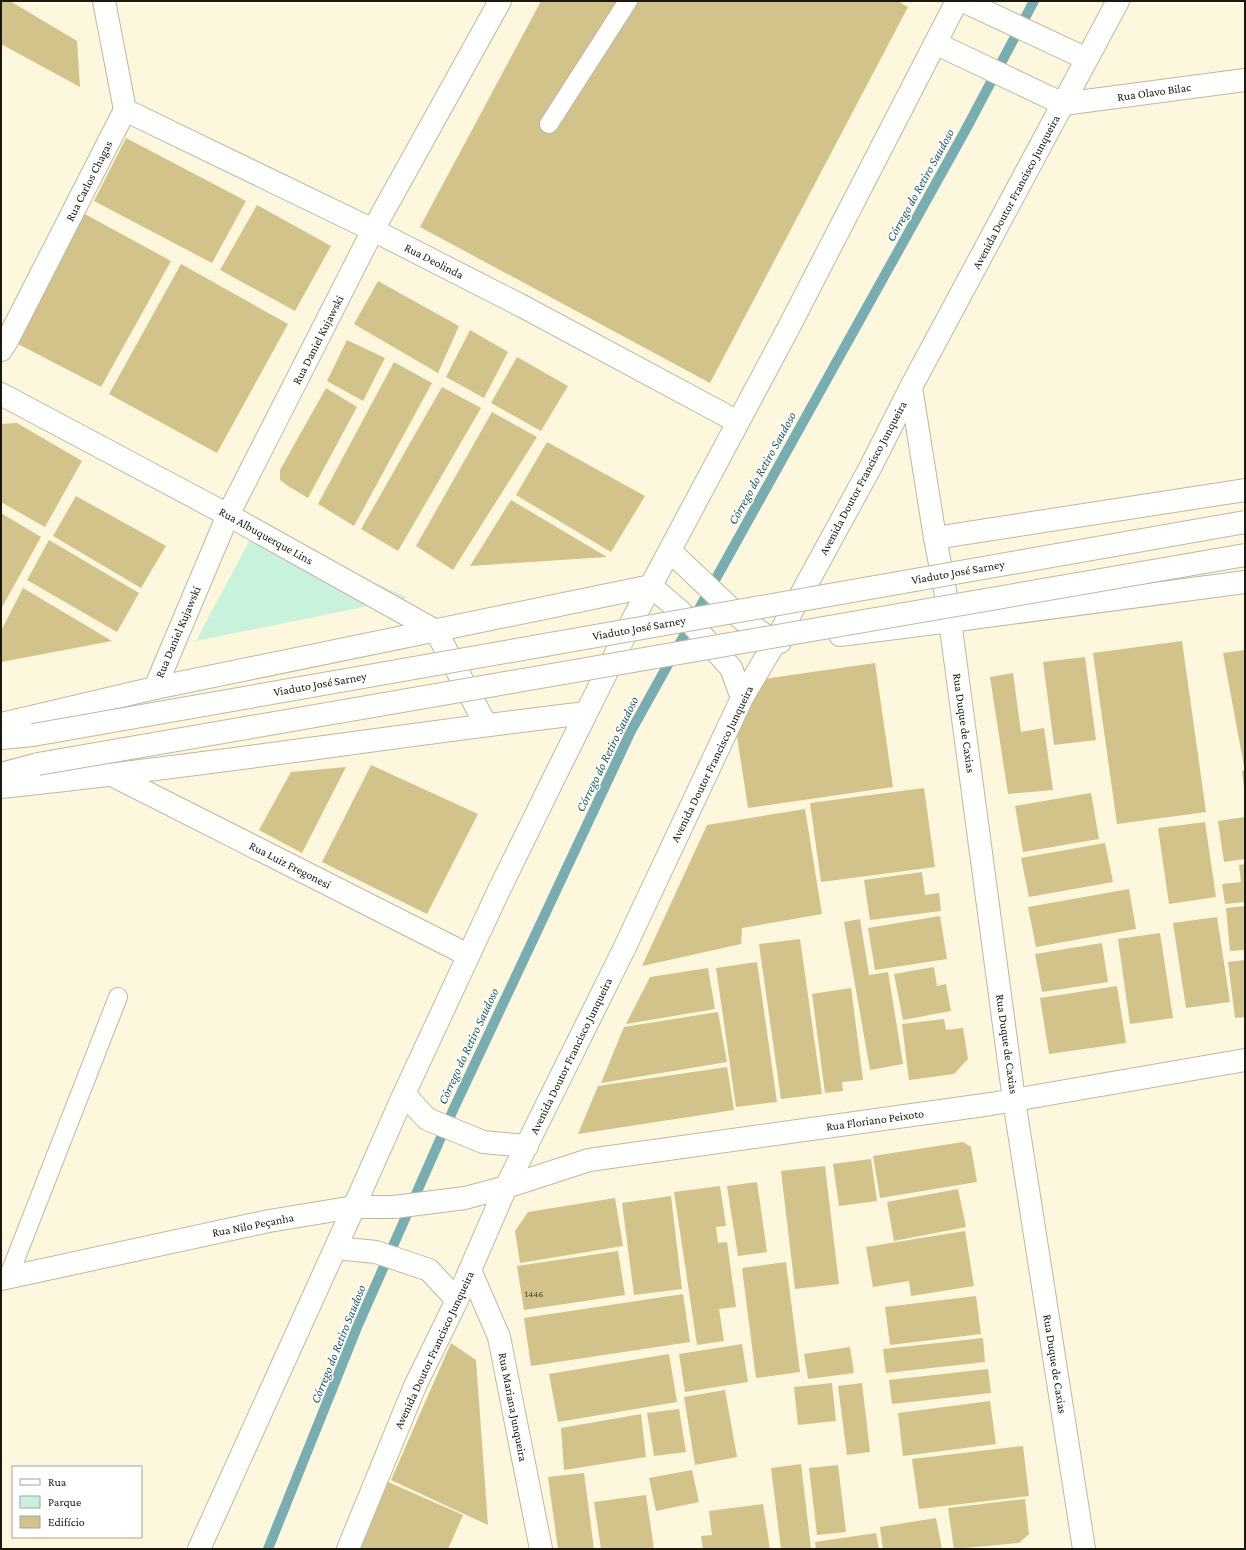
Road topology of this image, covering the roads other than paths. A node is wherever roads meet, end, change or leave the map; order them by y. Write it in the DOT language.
graph roads {
  1 [pos="104,1"];
  2 [pos="500,1"];
  3 [pos="628,1"];
  4 [pos="957,1"];
  5 [pos="963,1"];
  6 [pos="1118,1"];
  7 [pos="935,42"];
  8 [pos="1087,59"];
  9 [pos="1245,80"];
  10 [pos="1063,104"];
  11 [pos="125,110"];
  12 [pos="549,124"];
  13 [pos="373,230"];
  14 [pos="1,350"];
  15 [pos="911,387"];
  16 [pos="1,394"];
  17 [pos="738,422"];
  18 [pos="1245,490"];
  19 [pos="228,515"];
  20 [pos="1245,522"];
  21 [pos="935,538"];
  22 [pos="670,551"];
  23 [pos="1245,555"];
  24 [pos="1245,582"];
  25 [pos="651,586"];
  26 [pos="950,622"];
  27 [pos="436,631"];
  28 [pos="774,642"];
  29 [pos="155,688"];
  30 [pos="742,698"];
  31 [pos="586,713"];
  32 [pos="1,724"];
  33 [pos="486,724"];
  34 [pos="1,738"];
  35 [pos="1,774"];
  36 [pos="112,775"];
  37 [pos="1,787"];
  38 [pos="468,955"];
  39 [pos="118,997"];
  40 [pos="1245,1060"];
  41 [pos="404,1094"];
  42 [pos="1014,1100"];
  43 [pos="527,1146"];
  44 [pos="506,1187"];
  45 [pos="354,1208"];
  46 [pos="336,1248"];
  47 [pos="470,1270"];
  48 [pos="3,1283"];
  49 [pos="457,1300"];
  50 [pos="199,1549"];
  51 [pos="348,1549"];
  52 [pos="541,1549"];
  53 [pos="1084,1549"];
  1 -- 11 [label="main road"];
  2 -- 13 [label="main road, Rua Daniel Kujawski"];
  3 -- 12 [label="lane"];
  4 -- 7 [label="main road"];
  5 -- 8 [label="main road"];
  6 -- 8 [label="main road, Avenida Doutor Francisco Junqueira"];
  7 -- 10 [label="main road"];
  7 -- 17 [label="main road"];
  8 -- 10 [label="main road, Avenida Doutor Francisco Junqueira"];
  9 -- 10 [label="main road, Rua Olavo Bilac"];
  10 -- 15 [label="main road, Avenida Doutor Francisco Junqueira"];
  11 -- 13 [label="main road, Rua Deolinda"];
  11 -- 14 [label="main road, Rua Carlos Chagas"];
  13 -- 17 [label="main road, Rua Deolinda"];
  13 -- 19 [label="main road, Rua Daniel Kujawski"];
  15 -- 21 [label="main road, Rua Duque de Caxias"];
  15 -- 28 [label="main road, Avenida Doutor Francisco Junqueira"];
  16 -- 19 [label="main road, Rua Albuquerque Lins"];
  17 -- 22 [label="main road"];
  18 -- 21 [label="main road"];
  19 -- 27 [label="main road, Rua Albuquerque Lins"];
  19 -- 29 [label="main road, Rua Daniel Kujawski"];
  20 -- 34 [label="main road, Viaduto José Sarney, bridge"];
  21 -- 26 [label="main road, Rua Duque de Caxias"];
  22 -- 25 [label="main road"];
  22 -- 28 [label="main road"];
  23 -- 35 [label="main road, bridge"];
  24 -- 26 [label="main road"];
  25 -- 27 [label="main road"];
  25 -- 30 [label="main road, bridge"];
  25 -- 31 [label="main road"];
  26 -- 28 [label="main road"];
  26 -- 42 [label="main road, Rua Duque de Caxias"];
  27 -- 29 [label="main road"];
  27 -- 33 [label="main road"];
  28 -- 30 [label="main road, Avenida Doutor Francisco Junqueira"];
  29 -- 32 [label="main road"];
  30 -- 43 [label="main road, Avenida Doutor Francisco Junqueira"];
  31 -- 33 [label="main road"];
  31 -- 38 [label="main road"];
  33 -- 36 [label="main road"];
  36 -- 37 [label="main road"];
  36 -- 38 [label="main road, Rua Luiz Fregonesi"];
  38 -- 41 [label="main road"];
  39 -- 48 [label="lane"];
  40 -- 42 [label="main road, Rua Floriano Peixoto"];
  41 -- 43 [label="main road"];
  41 -- 45 [label="main road"];
  42 -- 44 [label="main road, Rua Floriano Peixoto"];
  42 -- 53 [label="main road, Rua Duque de Caxias"];
  43 -- 44 [label="main road, Avenida Doutor Francisco Junqueira"];
  44 -- 45 [label="main road, Rua Nilo Peçanha"];
  44 -- 47 [label="main road, Avenida Doutor Francisco Junqueira"];
  45 -- 46 [label="main road"];
  45 -- 48 [label="main road, Rua Nilo Peçanha"];
  46 -- 49 [label="main road"];
  46 -- 50 [label="main road"];
  47 -- 49 [label="main road, Avenida Doutor Francisco Junqueira"];
  47 -- 52 [label="main road, Rua Mariana Junqueira"];
  49 -- 51 [label="main road, Avenida Doutor Francisco Junqueira"];
}
